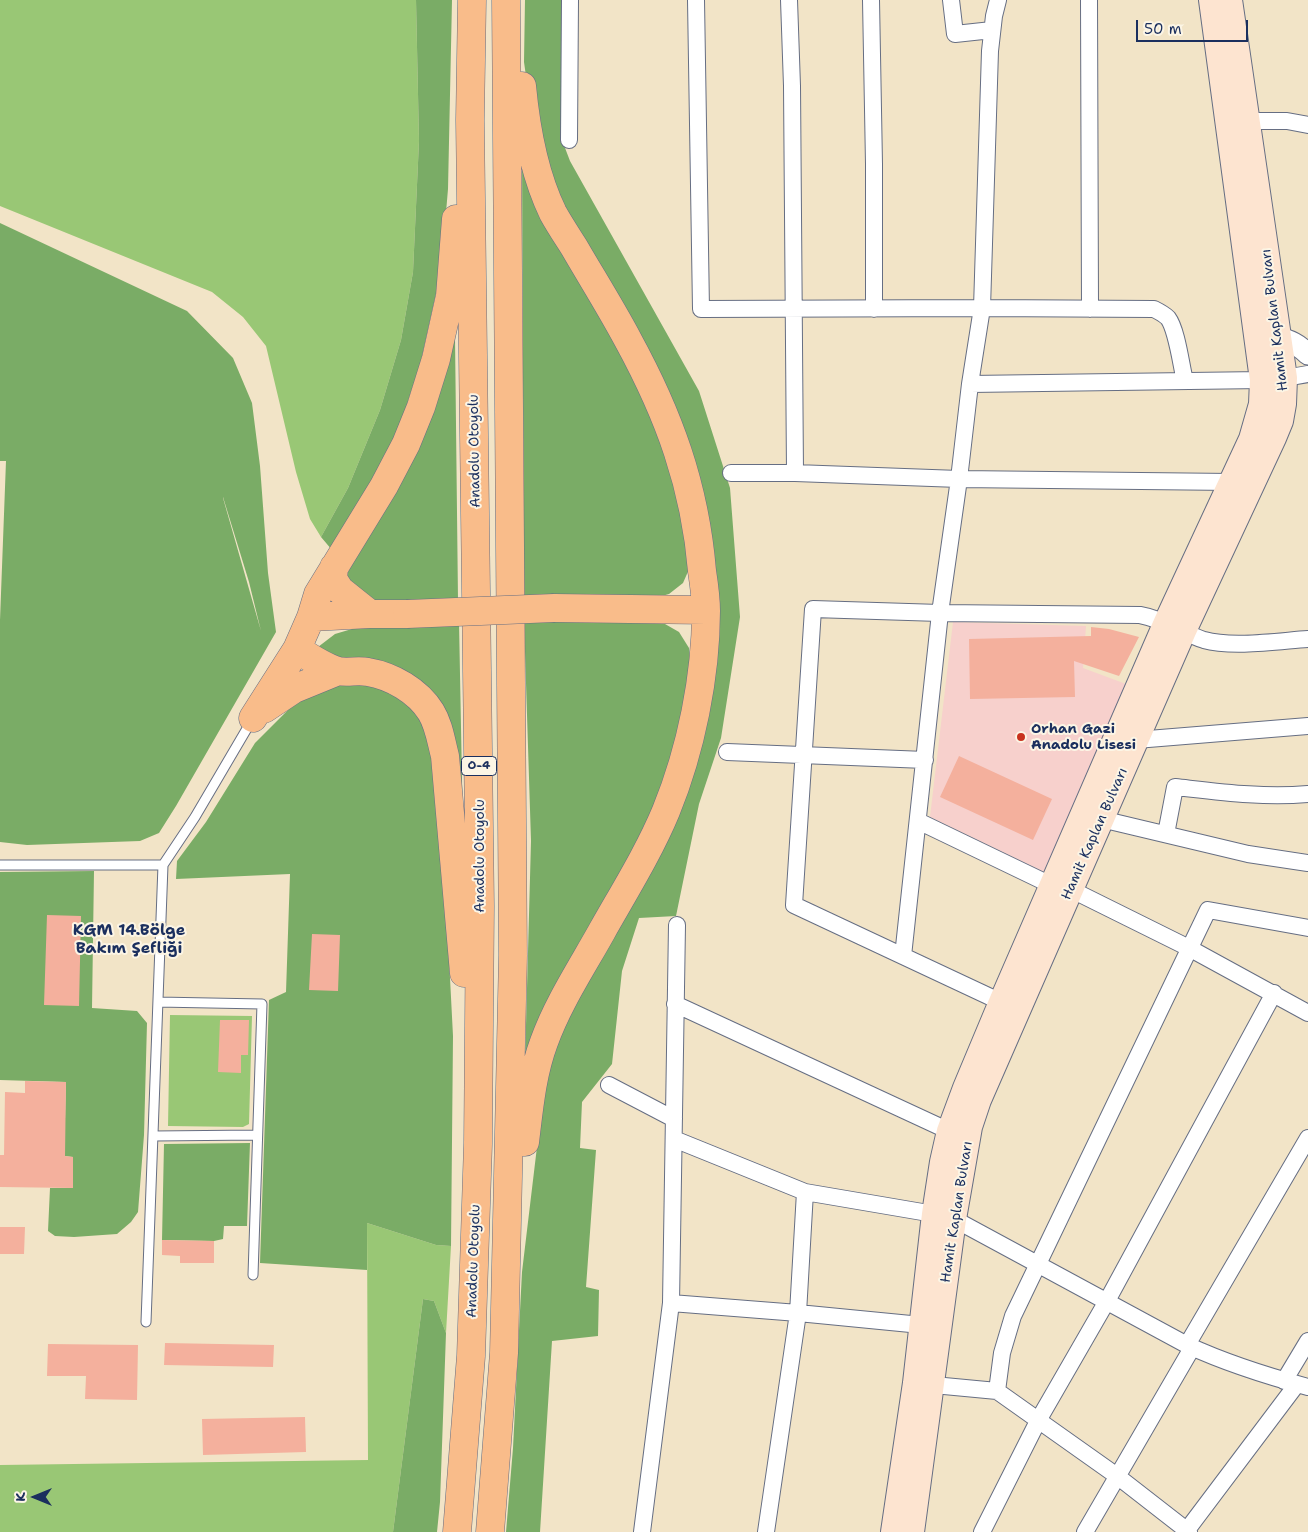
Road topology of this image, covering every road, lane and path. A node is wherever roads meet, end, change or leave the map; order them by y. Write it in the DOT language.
graph roads {
  1 [pos="465,0"];
  2 [pos="472,0"];
  3 [pos="506,0"];
  4 [pos="513,0"];
  5 [pos="570,0"];
  6 [pos="696,0"];
  7 [pos="789,0"];
  8 [pos="871,0"];
  9 [pos="951,0"];
  10 [pos="998,0"];
  11 [pos="1089,0"];
  12 [pos="1211,0"];
  13 [pos="1230,0"];
  14 [pos="992,30"];
  15 [pos="1248,121"];
  16 [pos="1308,125"];
  17 [pos="569,140"];
  18 [pos="982,308"];
  19 [pos="794,309"];
  20 [pos="874,309"];
  21 [pos="1090,309"];
  22 [pos="1268,339"];
  23 [pos="1308,354"];
  24 [pos="1308,374"];
  25 [pos="1274,379"];
  26 [pos="1184,381"];
  27 [pos="970,384"];
  28 [pos="731,473"];
  29 [pos="795,473"];
  30 [pos="959,479"];
  31 [pos="1232,482"];
  32 [pos="334,567"];
  33 [pos="706,610"];
  34 [pos="940,613"];
  35 [pos="370,614"];
  36 [pos="311,617"];
  37 [pos="1175,627"];
  38 [pos="1308,639"];
  39 [pos="297,649"];
  40 [pos="338,671"];
  41 [pos="253,718"];
  42 [pos="1308,726"];
  43 [pos="1136,740"];
  44 [pos="727,752"];
  45 [pos="803,754"];
  46 [pos="925,760"];
  47 [pos="1308,794"];
  48 [pos="1101,819"];
  49 [pos="918,821"];
  50 [pos="1166,834"];
  51 [pos="1308,862"];
  52 [pos="0,865"];
  53 [pos="163,865"];
  54 [pos="1061,887"];
  55 [pos="677,925"];
  56 [pos="1308,928"];
  57 [pos="1189,948"];
  58 [pos="903,956"];
  59 [pos="1274,994"];
  60 [pos="158,1002"];
  61 [pos="1001,1002"];
  62 [pos="675,1004"];
  63 [pos="1308,1013"];
  64 [pos="609,1085"];
  65 [pos="674,1119"];
  66 [pos="949,1132"];
  67 [pos="257,1135"];
  68 [pos="154,1136"];
  69 [pos="1308,1138"];
  70 [pos="674,1139"];
  71 [pos="478,1144"];
  72 [pos="805,1192"];
  73 [pos="944,1216"];
  74 [pos="1037,1264"];
  75 [pos="253,1275"];
  76 [pos="507,1275"];
  77 [pos="1107,1301"];
  78 [pos="671,1303"];
  79 [pos="798,1313"];
  80 [pos="146,1322"];
  81 [pos="921,1325"];
  82 [pos="1308,1341"];
  83 [pos="1190,1346"];
  84 [pos="923,1384"];
  85 [pos="1296,1384"];
  86 [pos="997,1391"];
  87 [pos="1039,1419"];
  88 [pos="1117,1476"];
  89 [pos="1188,1531"];
  90 [pos="457,1532"];
  91 [pos="490,1532"];
  92 [pos="642,1532"];
  93 [pos="766,1532"];
  94 [pos="893,1532"];
  95 [pos="912,1532"];
  96 [pos="982,1532"];
  97 [pos="1085,1532"];
  1 -- 32 [label="highway"];
  2 -- 71 [label="highway, Anadolu Otoyolu / O-4"];
  3 -- 76 [label="highway, O-4"];
  4 -- 33 [label="highway"];
  5 -- 17 [label="street"];
  6 -- 19 [label="street"];
  7 -- 19 [label="street"];
  8 -- 20 [label="street"];
  9 -- 14 [label="street"];
  10 -- 14 [label="street"];
  11 -- 21 [label="street"];
  12 -- 22 [label="main road, Hamit Kaplan Bulvarı"];
  13 -- 15 [label="main road, Hamit Kaplan Bulvarı"];
  14 -- 18 [label="street"];
  15 -- 16 [label="street"];
  15 -- 22 [label="main road, Hamit Kaplan Bulvarı"];
  18 -- 20 [label="street"];
  18 -- 21 [label="street"];
  18 -- 27 [label="street"];
  19 -- 20 [label="street"];
  19 -- 29 [label="street"];
  21 -- 26 [label="street"];
  22 -- 23 [label="street"];
  22 -- 25 [label="main road, Hamit Kaplan Bulvarı"];
  24 -- 25 [label="street"];
  25 -- 26 [label="street"];
  25 -- 31 [label="main road, Hamit Kaplan Bulvarı"];
  25 -- 37 [label="main road, Hamit Kaplan Bulvarı"];
  26 -- 27 [label="street"];
  27 -- 30 [label="street"];
  28 -- 29 [label="street"];
  29 -- 30 [label="street"];
  30 -- 31 [label="street"];
  30 -- 34 [label="street"];
  31 -- 37 [label="main road, Hamit Kaplan Bulvarı"];
  32 -- 35 [label="highway"];
  32 -- 36 [label="highway"];
  33 -- 35 [label="highway, bridge"];
  33 -- 76 [label="highway"];
  34 -- 37 [label="street"];
  34 -- 45 [label="street"];
  34 -- 46 [label="street"];
  35 -- 36 [label="highway"];
  36 -- 39 [label="highway"];
  37 -- 38 [label="street"];
  37 -- 43 [label="main road, Hamit Kaplan Bulvarı"];
  37 -- 54 [label="main road, Hamit Kaplan Bulvarı"];
  39 -- 40 [label="highway"];
  39 -- 41 [label="highway"];
  40 -- 41 [label="highway"];
  40 -- 71 [label="highway"];
  41 -- 53 [label="lane"];
  42 -- 43 [label="street"];
  43 -- 48 [label="main road, Hamit Kaplan Bulvarı"];
  44 -- 45 [label="street"];
  45 -- 46 [label="street"];
  45 -- 58 [label="street"];
  46 -- 49 [label="street"];
  47 -- 50 [label="street"];
  48 -- 50 [label="street"];
  48 -- 54 [label="main road, Hamit Kaplan Bulvarı"];
  49 -- 54 [label="street"];
  49 -- 58 [label="street"];
  50 -- 51 [label="street"];
  52 -- 53 [label="lane"];
  53 -- 60 [label="lane"];
  54 -- 57 [label="street"];
  54 -- 61 [label="main road, Hamit Kaplan Bulvarı"];
  54 -- 73 [label="main road, Hamit Kaplan Bulvarı"];
  55 -- 62 [label="street"];
  56 -- 57 [label="street"];
  57 -- 59 [label="street"];
  57 -- 74 [label="street"];
  58 -- 61 [label="street"];
  59 -- 63 [label="street"];
  59 -- 77 [label="street"];
  60 -- 67 [label="lane"];
  60 -- 68 [label="lane"];
  61 -- 66 [label="main road, Hamit Kaplan Bulvarı"];
  62 -- 65 [label="street"];
  62 -- 66 [label="street"];
  64 -- 65 [label="street"];
  65 -- 70 [label="street"];
  66 -- 73 [label="main road, Hamit Kaplan Bulvarı"];
  67 -- 68 [label="lane"];
  67 -- 75 [label="lane"];
  68 -- 80 [label="lane"];
  69 -- 83 [label="street"];
  70 -- 72 [label="street"];
  70 -- 78 [label="street"];
  71 -- 90 [label="highway, Anadolu Otoyolu / O-4"];
  72 -- 73 [label="street"];
  72 -- 79 [label="street"];
  73 -- 74 [label="street"];
  73 -- 81 [label="main road, Hamit Kaplan Bulvarı"];
  73 -- 84 [label="main road, Hamit Kaplan Bulvarı"];
  74 -- 77 [label="street"];
  74 -- 86 [label="street"];
  76 -- 91 [label="highway, O-4"];
  77 -- 83 [label="street"];
  77 -- 87 [label="street"];
  78 -- 79 [label="street"];
  78 -- 92 [label="street"];
  79 -- 81 [label="street"];
  79 -- 93 [label="street"];
  81 -- 84 [label="main road, Hamit Kaplan Bulvarı"];
  82 -- 85 [label="street"];
  83 -- 85 [label="street"];
  83 -- 88 [label="street"];
  84 -- 86 [label="street"];
  84 -- 94 [label="main road, Hamit Kaplan Bulvarı"];
  84 -- 95 [label="main road, Hamit Kaplan Bulvarı"];
  85 -- 89 [label="street"];
  86 -- 87 [label="street"];
  87 -- 88 [label="street"];
  87 -- 96 [label="street"];
  88 -- 89 [label="street"];
  88 -- 97 [label="street"];
}
